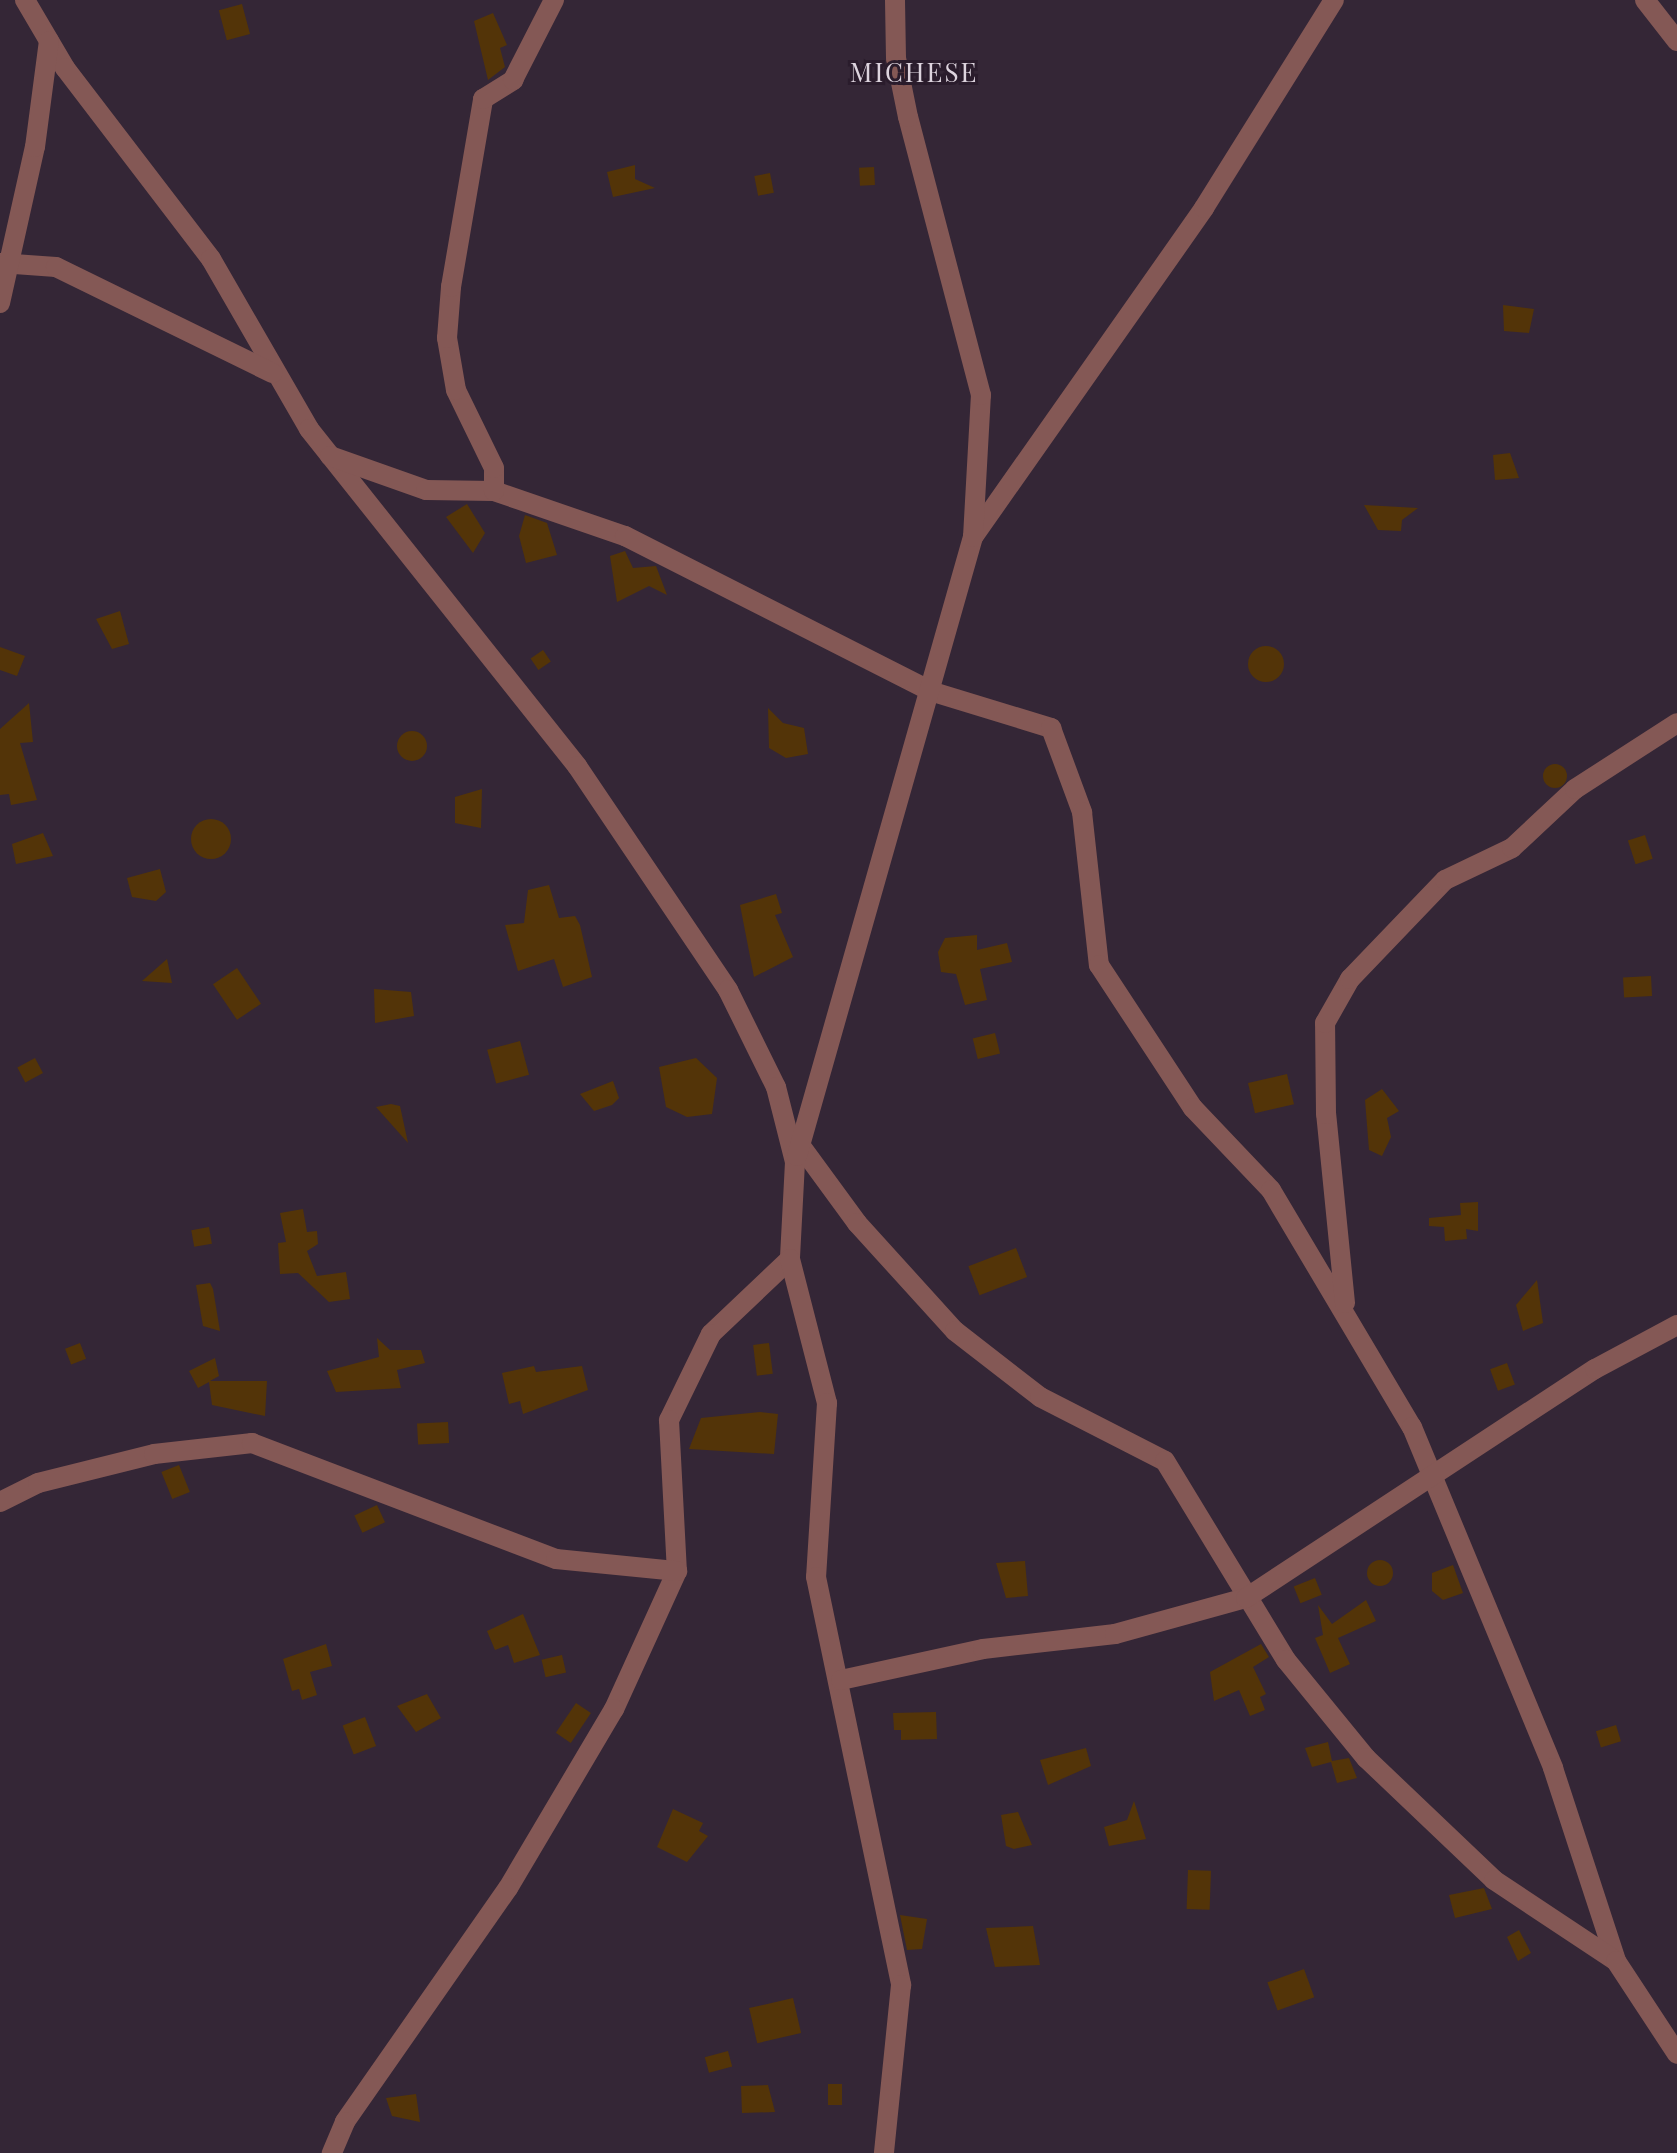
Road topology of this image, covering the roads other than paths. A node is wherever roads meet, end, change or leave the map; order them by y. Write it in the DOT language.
graph roads {
  1 [pos="554,0"];
  2 [pos="895,0"];
  3 [pos="1334,0"];
  4 [pos="1645,0"];
  5 [pos="29,3"];
  6 [pos="49,41"];
  7 [pos="1677,41"];
  8 [pos="7,262"];
  9 [pos="0,303"];
  10 [pos="272,373"];
  11 [pos="330,455"];
  12 [pos="494,491"];
  13 [pos="973,537"];
  14 [pos="930,691"];
  15 [pos="1677,723"];
  16 [pos="797,1154"];
  17 [pos="790,1259"];
  18 [pos="1345,1307"];
  19 [pos="1677,1325"];
  20 [pos="1431,1480"];
  21 [pos="0,1502"];
  22 [pos="677,1571"];
  23 [pos="1246,1598"];
  24 [pos="841,1680"];
  25 [pos="1616,1961"];
  26 [pos="1677,2054"];
  27 [pos="332,2153"];
  28 [pos="884,2153"];
  1 -- 12 [label="street"];
  2 -- 13 [label="street"];
  3 -- 13 [label="street"];
  4 -- 7 [label="street"];
  5 -- 6 [label="street"];
  6 -- 8 [label="street"];
  6 -- 10 [label="street"];
  8 -- 9 [label="street"];
  8 -- 10 [label="street"];
  10 -- 11 [label="street"];
  11 -- 12 [label="street"];
  11 -- 16 [label="street"];
  12 -- 14 [label="street"];
  13 -- 14 [label="street"];
  14 -- 16 [label="street"];
  14 -- 18 [label="street"];
  15 -- 18 [label="street"];
  16 -- 17 [label="street"];
  16 -- 23 [label="street"];
  17 -- 22 [label="street"];
  17 -- 24 [label="street"];
  18 -- 20 [label="street"];
  19 -- 20 [label="street"];
  20 -- 23 [label="street"];
  20 -- 25 [label="street"];
  21 -- 22 [label="street"];
  22 -- 27 [label="street"];
  23 -- 24 [label="street"];
  23 -- 25 [label="street"];
  24 -- 28 [label="street"];
  25 -- 26 [label="street"];
}
